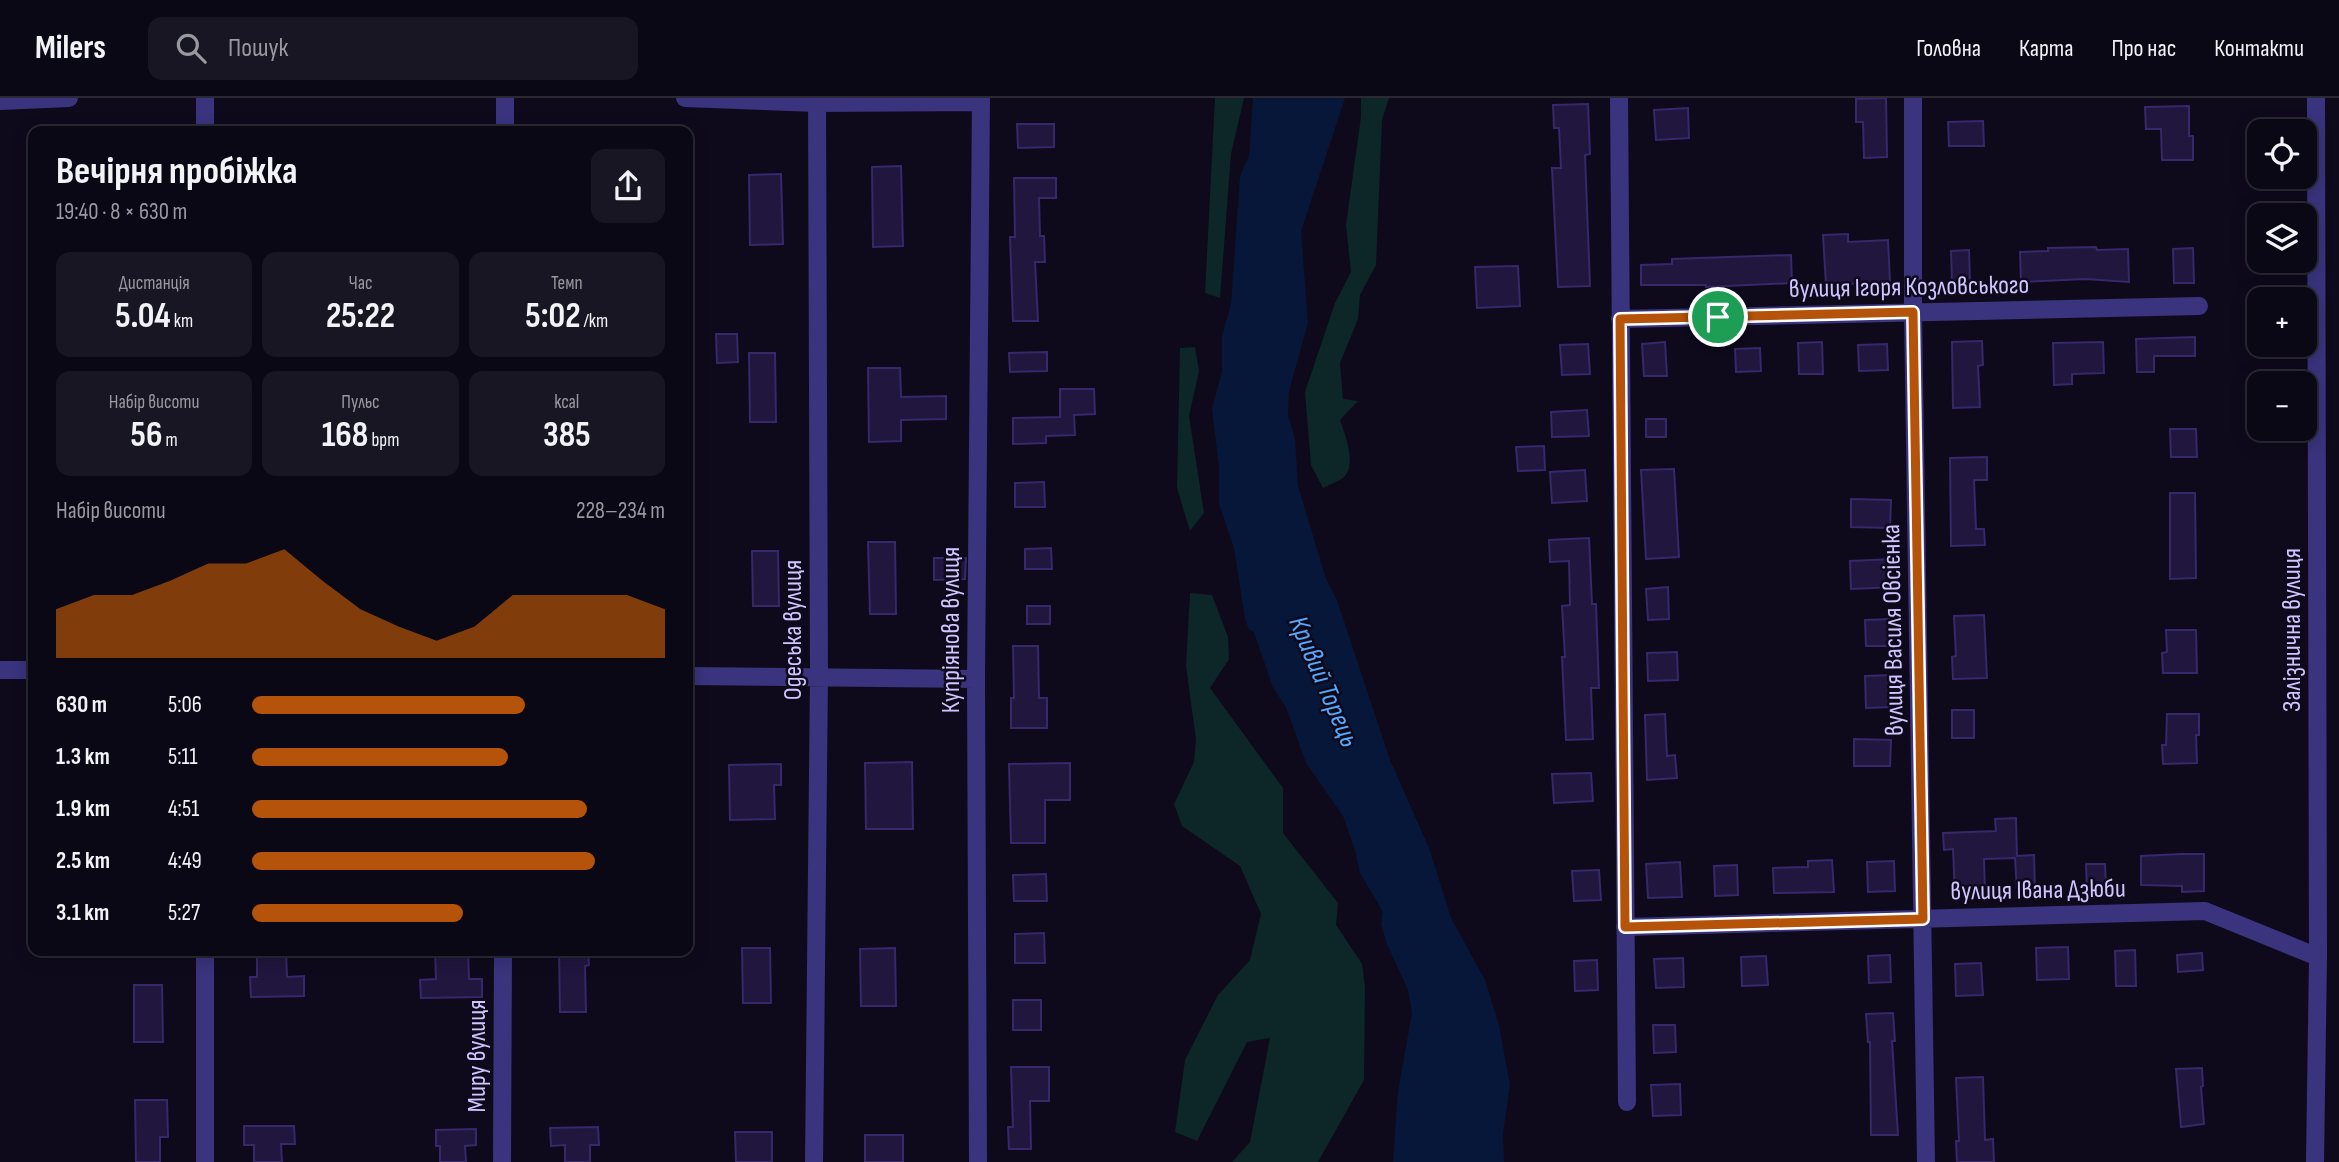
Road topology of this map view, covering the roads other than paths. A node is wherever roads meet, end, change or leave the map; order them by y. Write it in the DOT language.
graph roads {
  1 [pos="69,98"];
  2 [pos="205,98"];
  3 [pos="505,98"];
  4 [pos="685,98"];
  5 [pos="1619,98"];
  6 [pos="1913,98"];
  7 [pos="2316,98"];
  8 [pos="817,100"];
  9 [pos="981,100"];
  10 [pos="0,101"];
  11 [pos="205,126"];
  12 [pos="505,126"];
  13 [pos="2199,306"];
  14 [pos="1913,312"];
  15 [pos="1620,319"];
  16 [pos="0,670"];
  17 [pos="28,670"];
  18 [pos="693,676"];
  19 [pos="819,676"];
  20 [pos="976,679"];
  21 [pos="1923,919"];
  22 [pos="1625,927"];
  23 [pos="205,956"];
  24 [pos="503,956"];
  25 [pos="2318,957"];
  26 [pos="1627,1101"];
  27 [pos="205,1162"];
  28 [pos="502,1162"];
  29 [pos="814,1162"];
  30 [pos="978,1162"];
  31 [pos="1927,1162"];
  32 [pos="2315,1162"];
  1 -- 10 [label="street"];
  2 -- 11 [label="street"];
  3 -- 12 [label="street"];
  4 -- 8 [label="street"];
  5 -- 15 [label="street"];
  6 -- 14 [label="street, вулиця Василя Овсієнка"];
  7 -- 25 [label="street, Залізнична вулиця"];
  8 -- 9 [label="street"];
  8 -- 19 [label="street, Одеська вулиця"];
  9 -- 20 [label="street, Купріянова вулиця"];
  13 -- 14 [label="street, вулиця Ігоря Козловського"];
  14 -- 15 [label="street, вулиця Ігоря Козловського"];
  14 -- 21 [label="street, вулиця Василя Овсієнка"];
  15 -- 22 [label="street"];
  16 -- 17 [label="street"];
  18 -- 19 [label="street"];
  19 -- 20 [label="street"];
  19 -- 29 [label="street, Одеська вулиця"];
  20 -- 30 [label="street, Купріянова вулиця"];
  21 -- 22 [label="street, вулиця Івана Дзюби"];
  21 -- 25 [label="street, вулиця Івана Дзюби"];
  21 -- 31 [label="street, вулиця Василя Овсієнка"];
  22 -- 26 [label="street"];
  23 -- 27 [label="street"];
  24 -- 28 [label="street, Миру вулиця"];
  25 -- 32 [label="street, Залізнична вулиця"];
}
